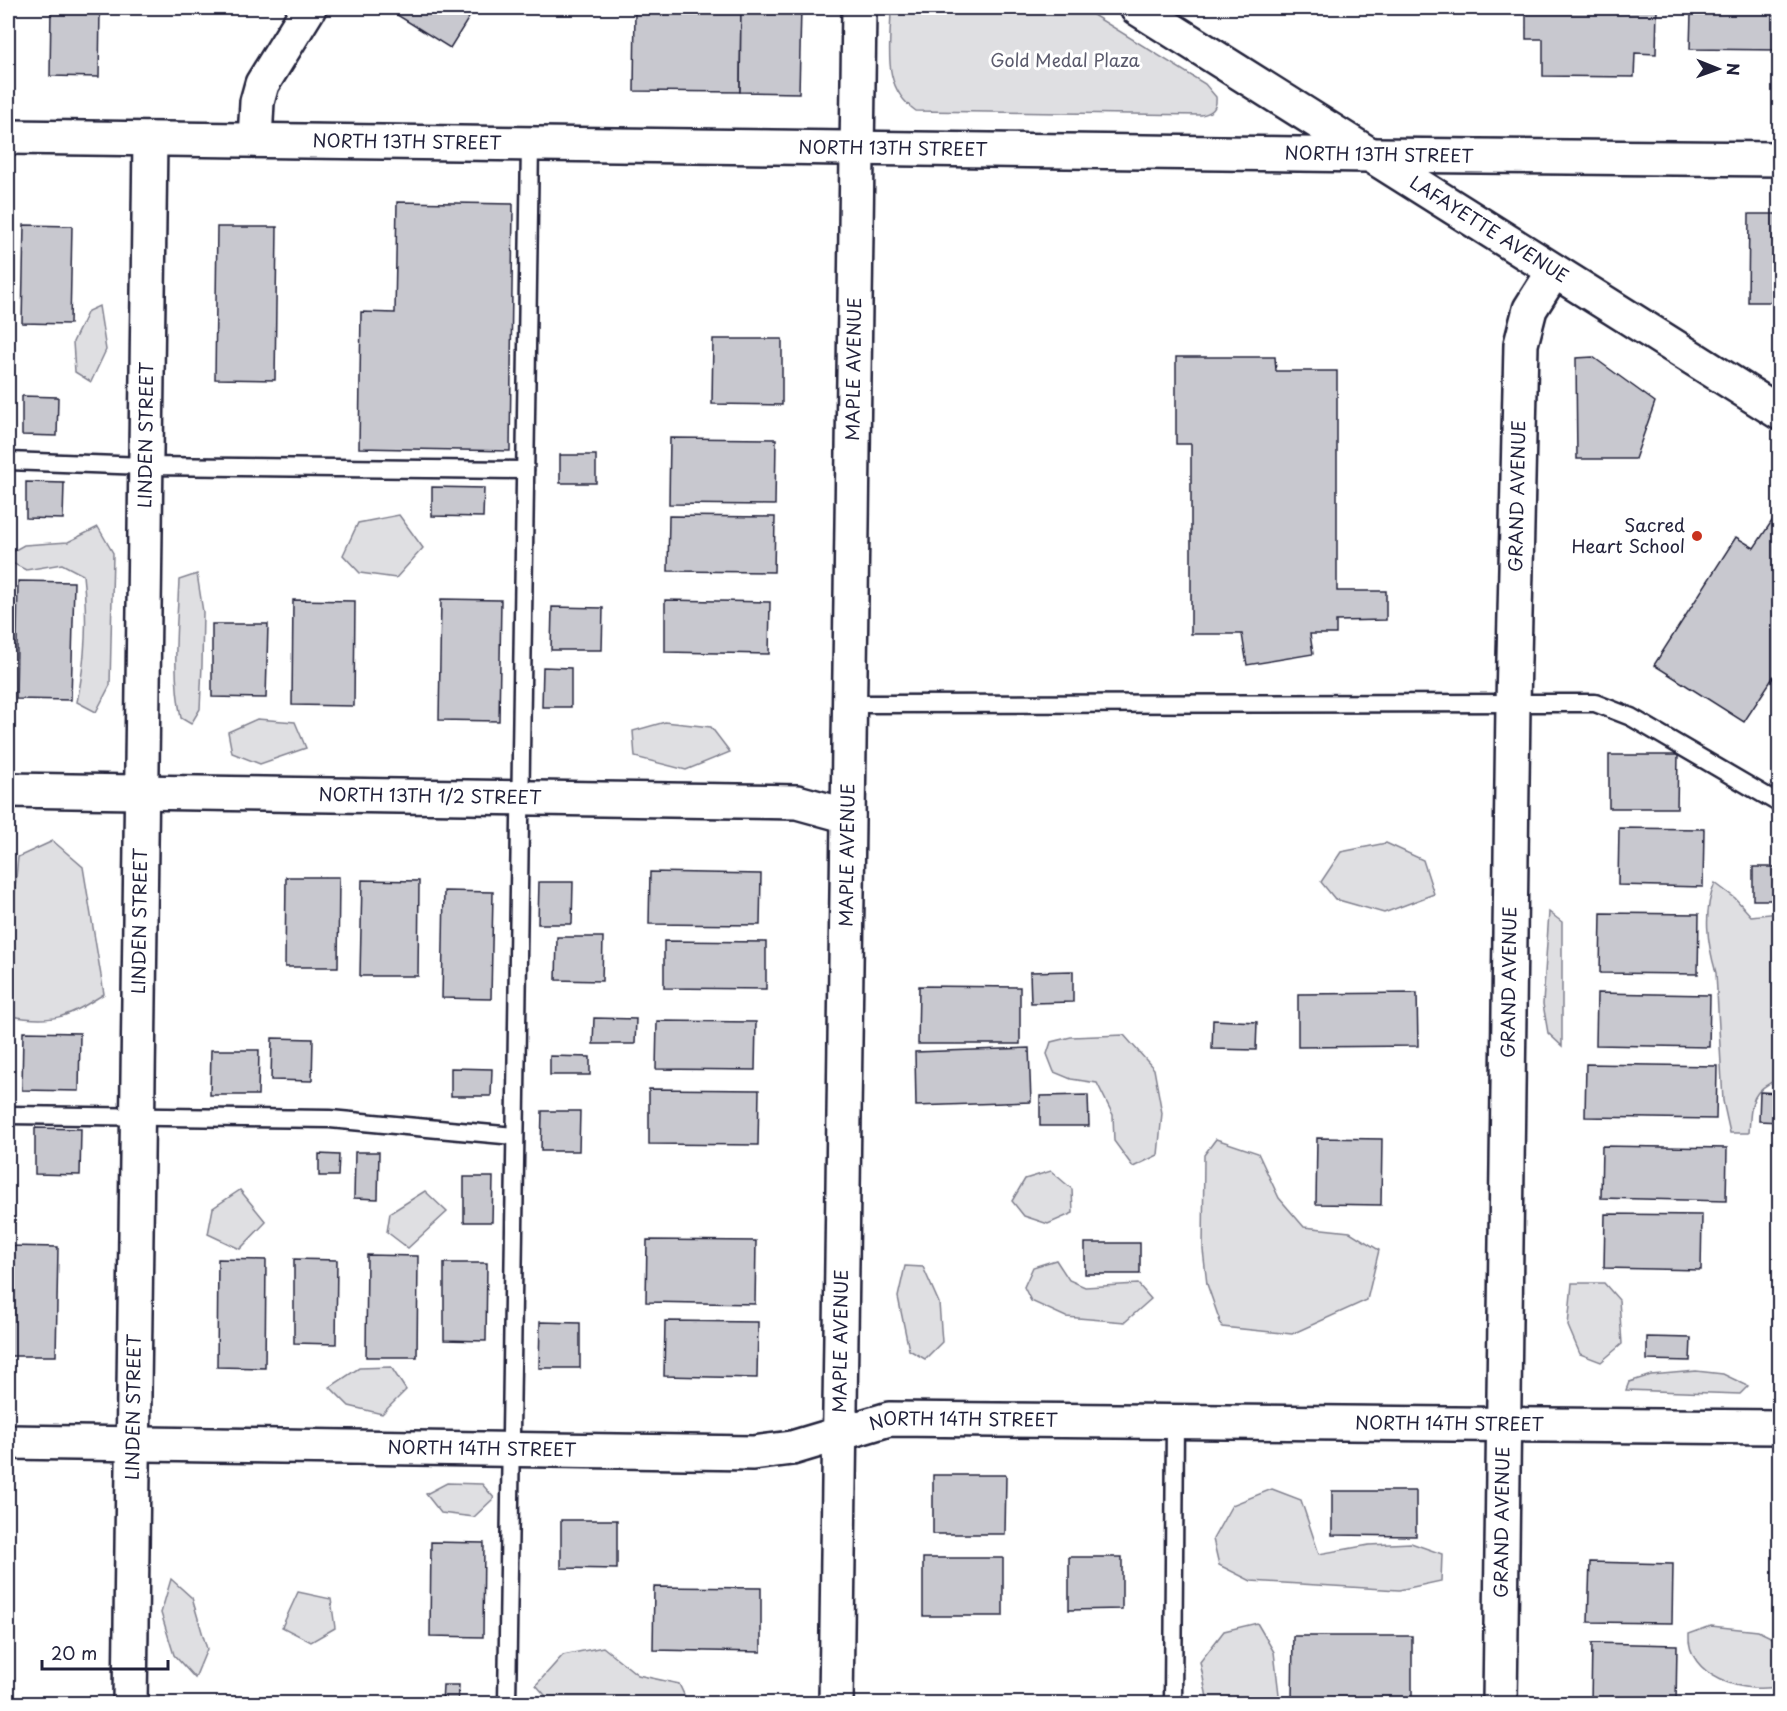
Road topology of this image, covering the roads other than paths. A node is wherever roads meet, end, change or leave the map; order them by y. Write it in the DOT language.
graph roads {
  1 [pos="309,8"];
  2 [pos="859,8"];
  3 [pos="1137,8"];
  4 [pos="8,137"];
  5 [pos="150,139"];
  6 [pos="255,140"];
  7 [pos="530,144"];
  8 [pos="857,148"];
  9 [pos="1370,155"];
  10 [pos="1779,159"];
  11 [pos="1554,271"];
  12 [pos="1779,413"];
  13 [pos="8,461"];
  14 [pos="145,466"];
  15 [pos="525,470"];
  16 [pos="849,704"];
  17 [pos="1513,704"];
  18 [pos="8,790"];
  19 [pos="141,791"];
  20 [pos="518,796"];
  21 [pos="1779,804"];
  22 [pos="848,816"];
  23 [pos="8,1115"];
  24 [pos="137,1115"];
  25 [pos="514,1136"];
  26 [pos="1175,1420"];
  27 [pos="1504,1425"];
  28 [pos="1779,1427"];
  29 [pos="840,1434"];
  30 [pos="8,1442"];
  31 [pos="132,1444"];
  32 [pos="510,1449"];
  33 [pos="130,1704"];
  34 [pos="507,1704"];
  35 [pos="836,1704"];
  36 [pos="1173,1704"];
  37 [pos="1500,1704"];
  1 -- 6 [label="street"];
  2 -- 8 [label="street, MAPLE AVENUE"];
  3 -- 9 [label="street, LAFAYETTE AVENUE"];
  4 -- 5 [label="street, NORTH 13TH STREET"];
  5 -- 6 [label="street, NORTH 13TH STREET"];
  5 -- 14 [label="street, LINDEN STREET"];
  6 -- 7 [label="street, NORTH 13TH STREET"];
  7 -- 8 [label="street, NORTH 13TH STREET"];
  7 -- 15 [label="lane"];
  8 -- 9 [label="street, NORTH 13TH STREET"];
  8 -- 16 [label="street, MAPLE AVENUE"];
  9 -- 10 [label="street, NORTH 13TH STREET"];
  9 -- 11 [label="street, LAFAYETTE AVENUE"];
  11 -- 12 [label="street, LAFAYETTE AVENUE"];
  11 -- 17 [label="street, GRAND AVENUE"];
  13 -- 14 [label="lane"];
  14 -- 15 [label="lane"];
  14 -- 19 [label="street, LINDEN STREET"];
  15 -- 20 [label="lane"];
  16 -- 17 [label="lane"];
  16 -- 22 [label="street, MAPLE AVENUE"];
  17 -- 21 [label="lane"];
  17 -- 27 [label="street, GRAND AVENUE"];
  18 -- 19 [label="street, NORTH 13TH 1/2 STREET"];
  19 -- 20 [label="street, NORTH 13TH 1/2 STREET"];
  19 -- 24 [label="street, LINDEN STREET"];
  20 -- 22 [label="street, NORTH 13TH 1/2 STREET"];
  20 -- 25 [label="lane"];
  22 -- 29 [label="street, MAPLE AVENUE"];
  23 -- 24 [label="lane"];
  24 -- 25 [label="lane"];
  24 -- 31 [label="street, LINDEN STREET"];
  25 -- 32 [label="lane"];
  26 -- 27 [label="street, NORTH 14TH STREET"];
  26 -- 29 [label="street, NORTH 14TH STREET"];
  26 -- 36 [label="lane"];
  27 -- 28 [label="street, NORTH 14TH STREET"];
  27 -- 37 [label="street, GRAND AVENUE"];
  29 -- 32 [label="street, NORTH 14TH STREET"];
  29 -- 35 [label="street, MAPLE AVENUE"];
  30 -- 31 [label="street, NORTH 14TH STREET"];
  31 -- 32 [label="street, NORTH 14TH STREET"];
  31 -- 33 [label="street, LINDEN STREET"];
  32 -- 34 [label="lane"];
}
